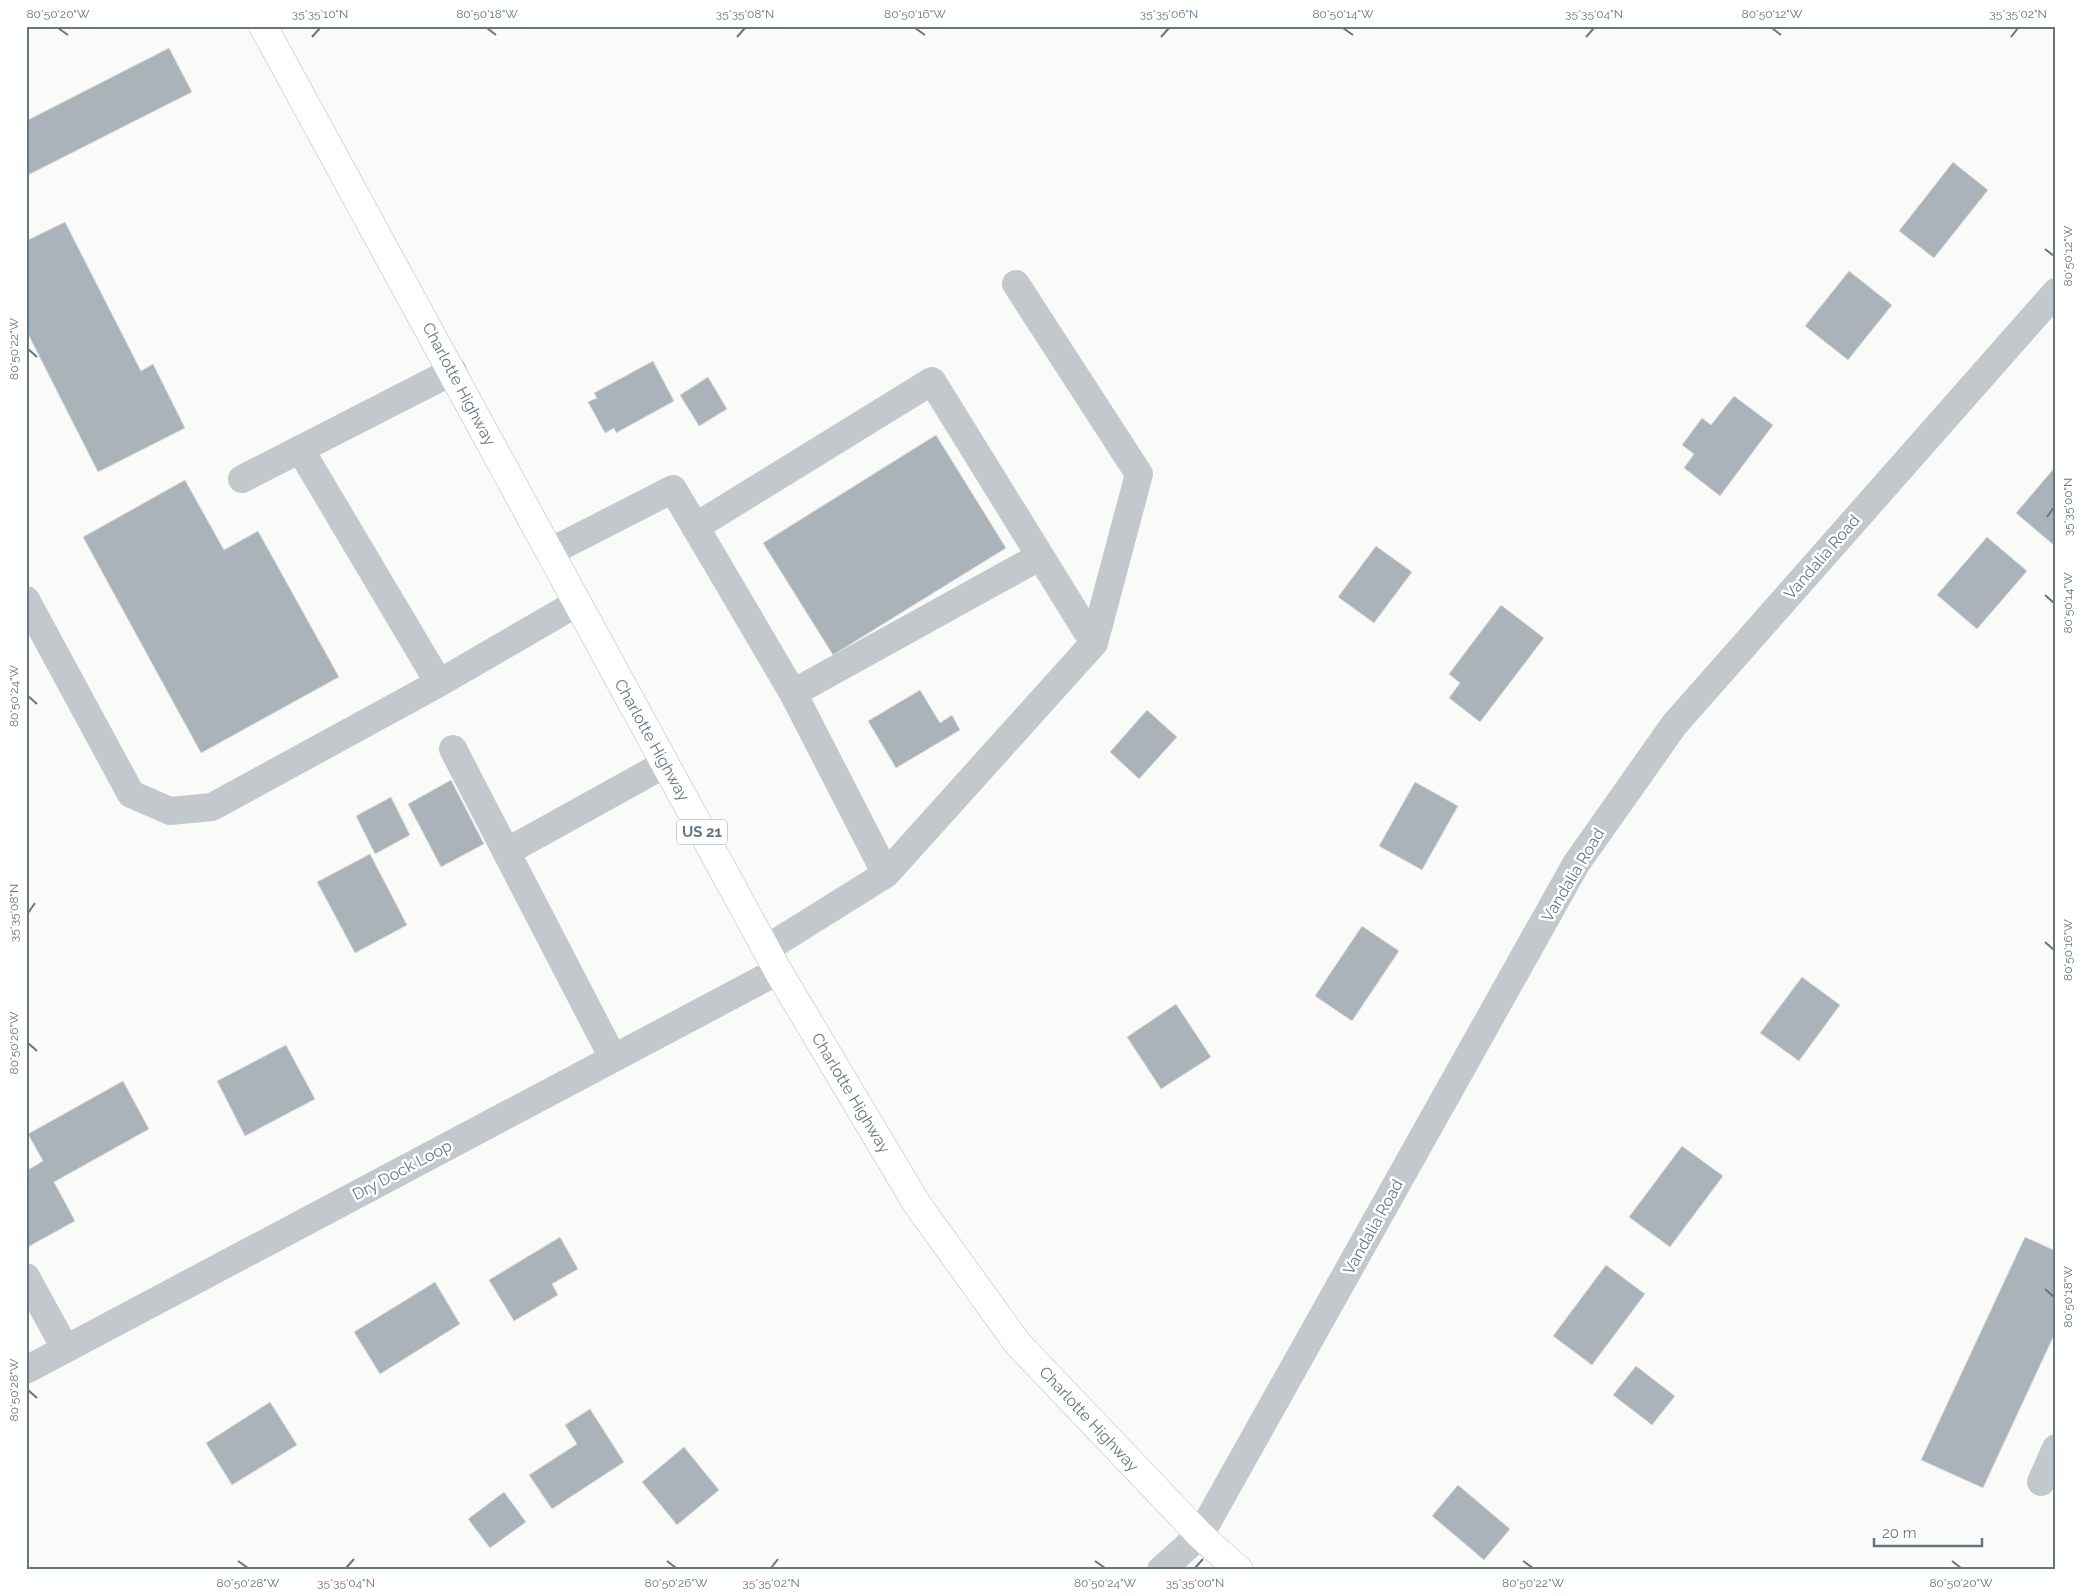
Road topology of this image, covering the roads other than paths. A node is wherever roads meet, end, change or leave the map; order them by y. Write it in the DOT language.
graph roads {
  1 [pos="264,26"];
  2 [pos="1016,284"];
  3 [pos="2056,292"];
  4 [pos="453,371"];
  5 [pos="300,449"];
  6 [pos="242,479"];
  7 [pos="695,527"];
  8 [pos="550,552"];
  9 [pos="1039,557"];
  10 [pos="26,600"];
  11 [pos="577,603"];
  12 [pos="1094,642"];
  13 [pos="439,683"];
  14 [pos="794,694"];
  15 [pos="453,749"];
  16 [pos="665,764"];
  17 [pos="506,852"];
  18 [pos="886,874"];
  19 [pos="772,960"];
  20 [pos="613,1058"];
  21 [pos="26,1277"];
  22 [pos="65,1348"];
  23 [pos="26,1370"];
  24 [pos="2056,1448"];
  25 [pos="2041,1482"];
  26 [pos="1200,1535"];
  27 [pos="1161,1570"];
  28 [pos="1239,1570"];
  1 -- 4 [label="main road, Charlotte Highway / US 21"];
  2 -- 12 [label="street"];
  3 -- 26 [label="street, Vandalia Road"];
  4 -- 5 [label="street"];
  4 -- 8 [label="main road, Charlotte Highway / US 21"];
  5 -- 6 [label="street"];
  5 -- 13 [label="street"];
  7 -- 8 [label="street"];
  7 -- 9 [label="street"];
  7 -- 14 [label="street"];
  8 -- 11 [label="main road, Charlotte Highway / US 21"];
  9 -- 12 [label="street"];
  9 -- 14 [label="street"];
  10 -- 13 [label="street"];
  11 -- 13 [label="street"];
  11 -- 16 [label="main road, Charlotte Highway / US 21"];
  12 -- 18 [label="street, Dry Dock Loop"];
  14 -- 18 [label="street"];
  15 -- 17 [label="street"];
  16 -- 17 [label="street"];
  16 -- 19 [label="main road, Charlotte Highway / US 21"];
  17 -- 20 [label="street"];
  18 -- 19 [label="street, Dry Dock Loop"];
  19 -- 20 [label="street, Dry Dock Loop"];
  19 -- 26 [label="main road, Charlotte Highway / US 21"];
  20 -- 22 [label="street, Dry Dock Loop"];
  21 -- 22 [label="street"];
  22 -- 23 [label="street, Dry Dock Loop"];
  24 -- 25 [label="street"];
  26 -- 27 [label="street"];
  26 -- 28 [label="main road, Charlotte Highway / US 21"];
}
